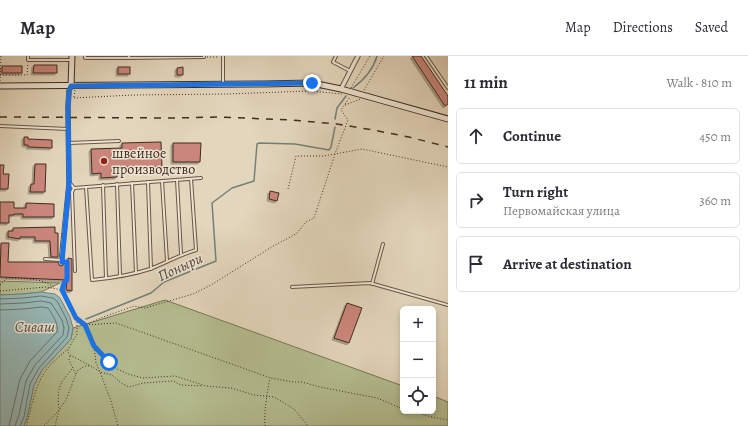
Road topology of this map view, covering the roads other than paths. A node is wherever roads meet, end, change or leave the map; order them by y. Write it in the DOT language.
graph roads {
  1 [pos="28,56"];
  2 [pos="85,56"];
  3 [pos="223,56"];
  4 [pos="336,56"];
  5 [pos="358,56"];
  6 [pos="426,56"];
  7 [pos="129,57"];
  8 [pos="204,57"];
  9 [pos="72,58"];
  10 [pos="350,71"];
  11 [pos="223,84"];
  12 [pos="0,86"];
  13 [pos="73,87"];
  14 [pos="448,88"];
  15 [pos="342,92"];
  16 [pos="448,119"];
  17 [pos="0,126"];
  18 [pos="68,129"];
  19 [pos="119,141"];
  20 [pos="68,143"];
  21 [pos="201,178"];
  22 [pos="191,179"];
  23 [pos="177,180"];
  24 [pos="69,181"];
  25 [pos="162,181"];
  26 [pos="148,182"];
  27 [pos="132,183"];
  28 [pos="117,184"];
  29 [pos="103,186"];
  30 [pos="86,187"];
  31 [pos="74,188"];
  32 [pos="383,244"];
  33 [pos="182,254"];
  34 [pos="45,258"];
  35 [pos="167,261"];
  36 [pos="62,262"];
  37 [pos="151,268"];
  38 [pos="75,271"];
  39 [pos="136,273"];
  40 [pos="120,276"];
  41 [pos="106,278"];
  42 [pos="372,284"];
  43 [pos="292,287"];
  44 [pos="448,305"];
  1 -- 9 [label="lane"];
  2 -- 7 [label="lane"];
  3 -- 11 [label="lane"];
  4 -- 10 [label="lane"];
  5 -- 10 [label="street"];
  6 -- 14 [label="lane"];
  7 -- 8 [label="lane"];
  9 -- 13 [label="street"];
  10 -- 15 [label="street"];
  11 -- 13 [label="street"];
  11 -- 15 [label="street"];
  12 -- 13 [label="street"];
  13 -- 18 [label="street"];
  15 -- 16 [label="street"];
  17 -- 18 [label="lane"];
  18 -- 20 [label="street"];
  19 -- 20 [label="lane"];
  20 -- 24 [label="street"];
  21 -- 22 [label="lane"];
  22 -- 23 [label="lane"];
  22 -- 33 [label="lane"];
  23 -- 25 [label="lane"];
  23 -- 33 [label="lane"];
  24 -- 31 [label="lane"];
  24 -- 36 [label="street"];
  25 -- 26 [label="lane"];
  25 -- 35 [label="lane"];
  26 -- 27 [label="lane"];
  26 -- 37 [label="lane"];
  27 -- 28 [label="lane"];
  27 -- 39 [label="lane"];
  28 -- 29 [label="lane"];
  28 -- 40 [label="lane"];
  29 -- 30 [label="lane"];
  29 -- 41 [label="lane"];
  30 -- 31 [label="lane"];
  30 -- 41 [label="lane"];
  31 -- 38 [label="lane"];
  32 -- 42 [label="lane"];
  33 -- 35 [label="lane"];
  34 -- 36 [label="lane"];
  35 -- 37 [label="lane"];
  37 -- 39 [label="lane"];
  39 -- 40 [label="lane"];
  40 -- 41 [label="lane"];
  42 -- 43 [label="lane"];
  42 -- 44 [label="lane"];
}
